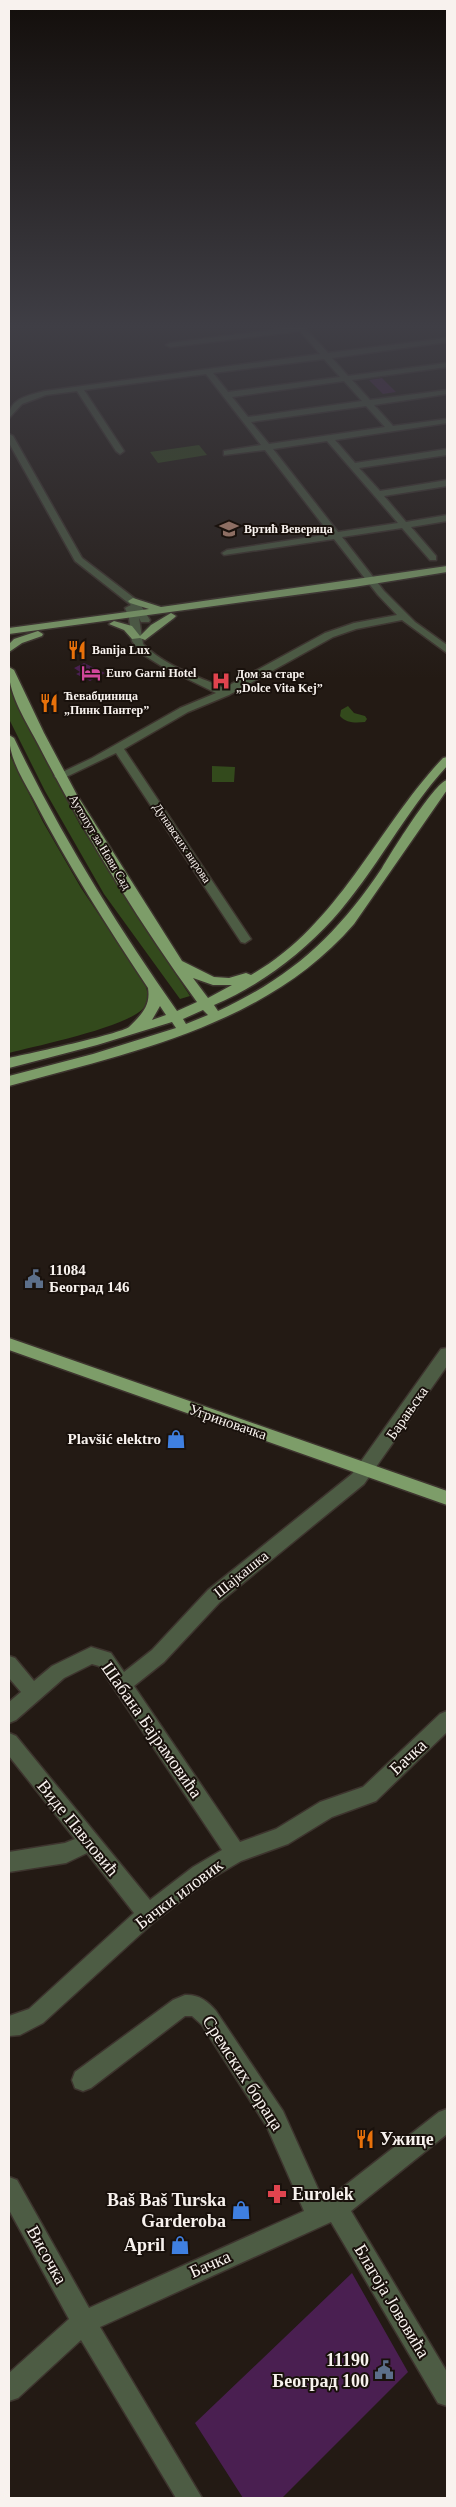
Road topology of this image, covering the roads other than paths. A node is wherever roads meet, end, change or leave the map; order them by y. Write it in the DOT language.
graph roads {
  1 [pos="14,445"];
  2 [pos="116,445"];
  3 [pos="281,445"];
  4 [pos="335,445"];
  5 [pos="267,447"];
  6 [pos="120,451"];
  7 [pos="447,452"];
  8 [pos="228,453"];
  9 [pos="353,466"];
  10 [pos="447,484"];
  11 [pos="377,494"];
  12 [pos="447,518"];
  13 [pos="404,525"];
  14 [pos="336,536"];
  15 [pos="227,553"];
  16 [pos="433,558"];
  17 [pos="447,569"];
  18 [pos="447,577"];
  19 [pos="375,585"];
  20 [pos="130,602"];
  21 [pos="168,613"];
  22 [pos="403,616"];
  23 [pos="140,617"];
  24 [pos="112,620"];
  25 [pos="9,621"];
  26 [pos="53,626"];
  27 [pos="9,631"];
  28 [pos="42,633"];
  29 [pos="9,636"];
  30 [pos="141,637"];
  31 [pos="9,649"];
  32 [pos="447,650"];
  33 [pos="9,670"];
  34 [pos="225,693"];
  35 [pos="9,738"];
  36 [pos="118,748"];
  37 [pos="447,760"];
  38 [pos="60,776"];
  39 [pos="447,783"];
  40 [pos="245,939"];
  41 [pos="175,960"];
  42 [pos="278,962"];
  43 [pos="153,984"];
  44 [pos="206,1005"];
  45 [pos="216,1017"];
  46 [pos="176,1018"];
  47 [pos="184,1030"];
  48 [pos="130,1031"];
  49 [pos="9,1064"];
  50 [pos="9,1081"];
  51 [pos="9,1344"];
  52 [pos="447,1354"];
  53 [pos="365,1471"];
  54 [pos="447,1498"];
  55 [pos="9,1664"];
  56 [pos="123,1684"];
  57 [pos="32,1694"];
  58 [pos="9,1714"];
  59 [pos="447,1720"];
  60 [pos="9,1742"];
  61 [pos="369,1794"];
  62 [pos="89,1842"];
  63 [pos="236,1854"];
  64 [pos="9,1862"];
  65 [pos="148,1914"];
  66 [pos="9,2026"];
  67 [pos="83,2080"];
  68 [pos="447,2120"];
  69 [pos="9,2188"];
  70 [pos="327,2212"];
  71 [pos="84,2322"];
  72 [pos="9,2389"];
  73 [pos="447,2394"];
  74 [pos="190,2498"];
  1 -- 20 [label="street"];
  2 -- 6 [label="street"];
  3 -- 5 [label="street"];
  4 -- 9 [label="street"];
  5 -- 8 [label="street"];
  5 -- 14 [label="street"];
  7 -- 9 [label="street"];
  9 -- 11 [label="street"];
  10 -- 11 [label="street"];
  11 -- 13 [label="street"];
  12 -- 13 [label="street"];
  13 -- 14 [label="street"];
  13 -- 16 [label="street"];
  14 -- 15 [label="street"];
  14 -- 19 [label="street"];
  17 -- 19 [label="main road"];
  18 -- 19 [label="main road"];
  19 -- 21 [label="main road"];
  19 -- 22 [label="street"];
  20 -- 21 [label="main road"];
  20 -- 23 [label="street"];
  20 -- 24 [label="main road"];
  21 -- 23 [label="main road"];
  21 -- 30 [label="main road"];
  22 -- 32 [label="street"];
  22 -- 34 [label="street"];
  23 -- 24 [label="main road"];
  23 -- 30 [label="street"];
  24 -- 26 [label="main road"];
  24 -- 28 [label="main road"];
  24 -- 30 [label="main road"];
  25 -- 26 [label="main road"];
  26 -- 27 [label="main road"];
  28 -- 29 [label="main road"];
  28 -- 31 [label="main road"];
  30 -- 34 [label="street"];
  33 -- 38 [label="main road, Аутопут за Нови Сад"];
  34 -- 36 [label="street"];
  35 -- 43 [label="main road"];
  36 -- 38 [label="street"];
  36 -- 40 [label="street, Дунавских вирова"];
  37 -- 42 [label="main road"];
  38 -- 41 [label="main road, Аутопут за Нови Сад"];
  39 -- 45 [label="main road"];
  41 -- 42 [label="main road"];
  41 -- 44 [label="main road, Аутопут за Нови Сад"];
  42 -- 44 [label="main road"];
  43 -- 46 [label="main road"];
  43 -- 48 [label="main road"];
  44 -- 45 [label="main road, Аутопут за Нови Сад"];
  44 -- 46 [label="main road"];
  45 -- 47 [label="main road"];
  46 -- 47 [label="main road"];
  46 -- 48 [label="main road"];
  47 -- 50 [label="main road"];
  48 -- 49 [label="main road"];
  51 -- 53 [label="main road, Угриновачка"];
  52 -- 53 [label="street, Барањска"];
  53 -- 54 [label="main road, Угриновачка"];
  53 -- 56 [label="street, Шајкашка"];
  55 -- 57 [label="street"];
  56 -- 57 [label="street, Шабана Бајрамовића"];
  56 -- 63 [label="street, Шабана Бајрамовића"];
  57 -- 58 [label="street, Шабана Бајрамовића"];
  59 -- 61 [label="street, Бачка"];
  60 -- 62 [label="street, Виде Павловић"];
  61 -- 63 [label="street, Бачки иловик"];
  62 -- 64 [label="street"];
  62 -- 65 [label="street, Виде Павловић"];
  63 -- 65 [label="street, Бачки иловик"];
  65 -- 66 [label="street, Бачки иловик"];
  67 -- 70 [label="street, Сремских бораца"];
  68 -- 70 [label="street"];
  69 -- 71 [label="street, Височка"];
  70 -- 71 [label="street, Бачка"];
  70 -- 73 [label="street, Благоја Јововића"];
  71 -- 72 [label="street, Бачка"];
  71 -- 74 [label="street"];
}
